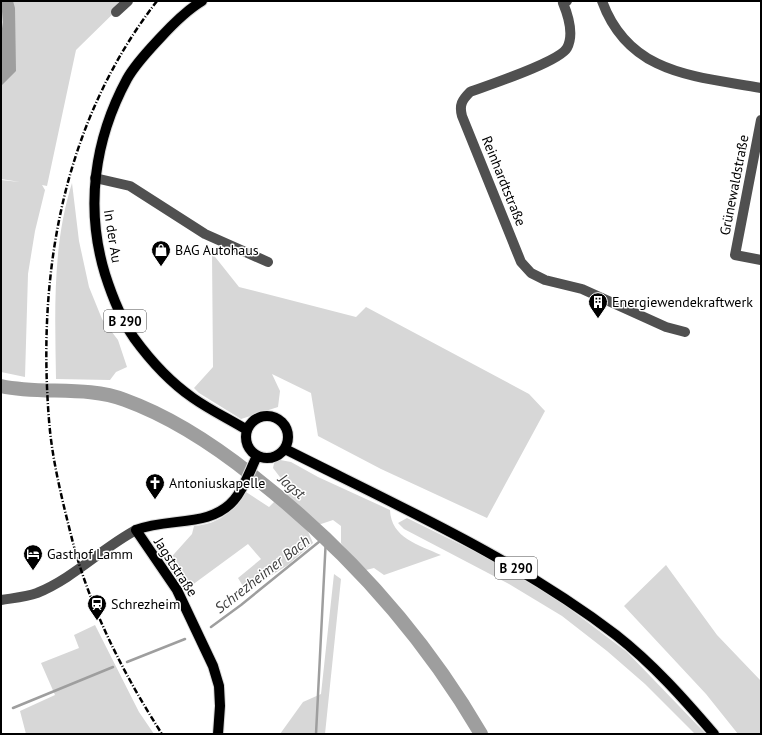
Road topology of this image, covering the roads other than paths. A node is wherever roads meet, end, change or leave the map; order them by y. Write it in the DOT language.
graph roads {
  1 [pos="128,1"];
  2 [pos="202,1"];
  3 [pos="567,1"];
  4 [pos="602,1"];
  5 [pos="116,12"];
  6 [pos="761,88"];
  7 [pos="761,120"];
  8 [pos="95,178"];
  9 [pos="761,260"];
  10 [pos="268,262"];
  11 [pos="685,332"];
  12 [pos="247,430"];
  13 [pos="285,449"];
  14 [pos="258,456"];
  15 [pos="136,530"];
  16 [pos="1,600"];
  17 [pos="218,734"];
  18 [pos="714,734"];
  1 -- 5 [label="street"];
  2 -- 8 [label="main road, B 290"];
  3 -- 11 [label="street, Reinhardtstraße"];
  4 -- 6 [label="street"];
  7 -- 9 [label="street, Grünewaldstraße"];
  8 -- 10 [label="street"];
  8 -- 12 [label="main road, In der Au / B 290"];
  12 -- 13 [label="main road"];
  12 -- 14 [label="main road"];
  13 -- 14 [label="main road"];
  13 -- 18 [label="main road, B 290"];
  14 -- 15 [label="main road"];
  15 -- 16 [label="street"];
  15 -- 17 [label="main road, Jagststraße"];
}
